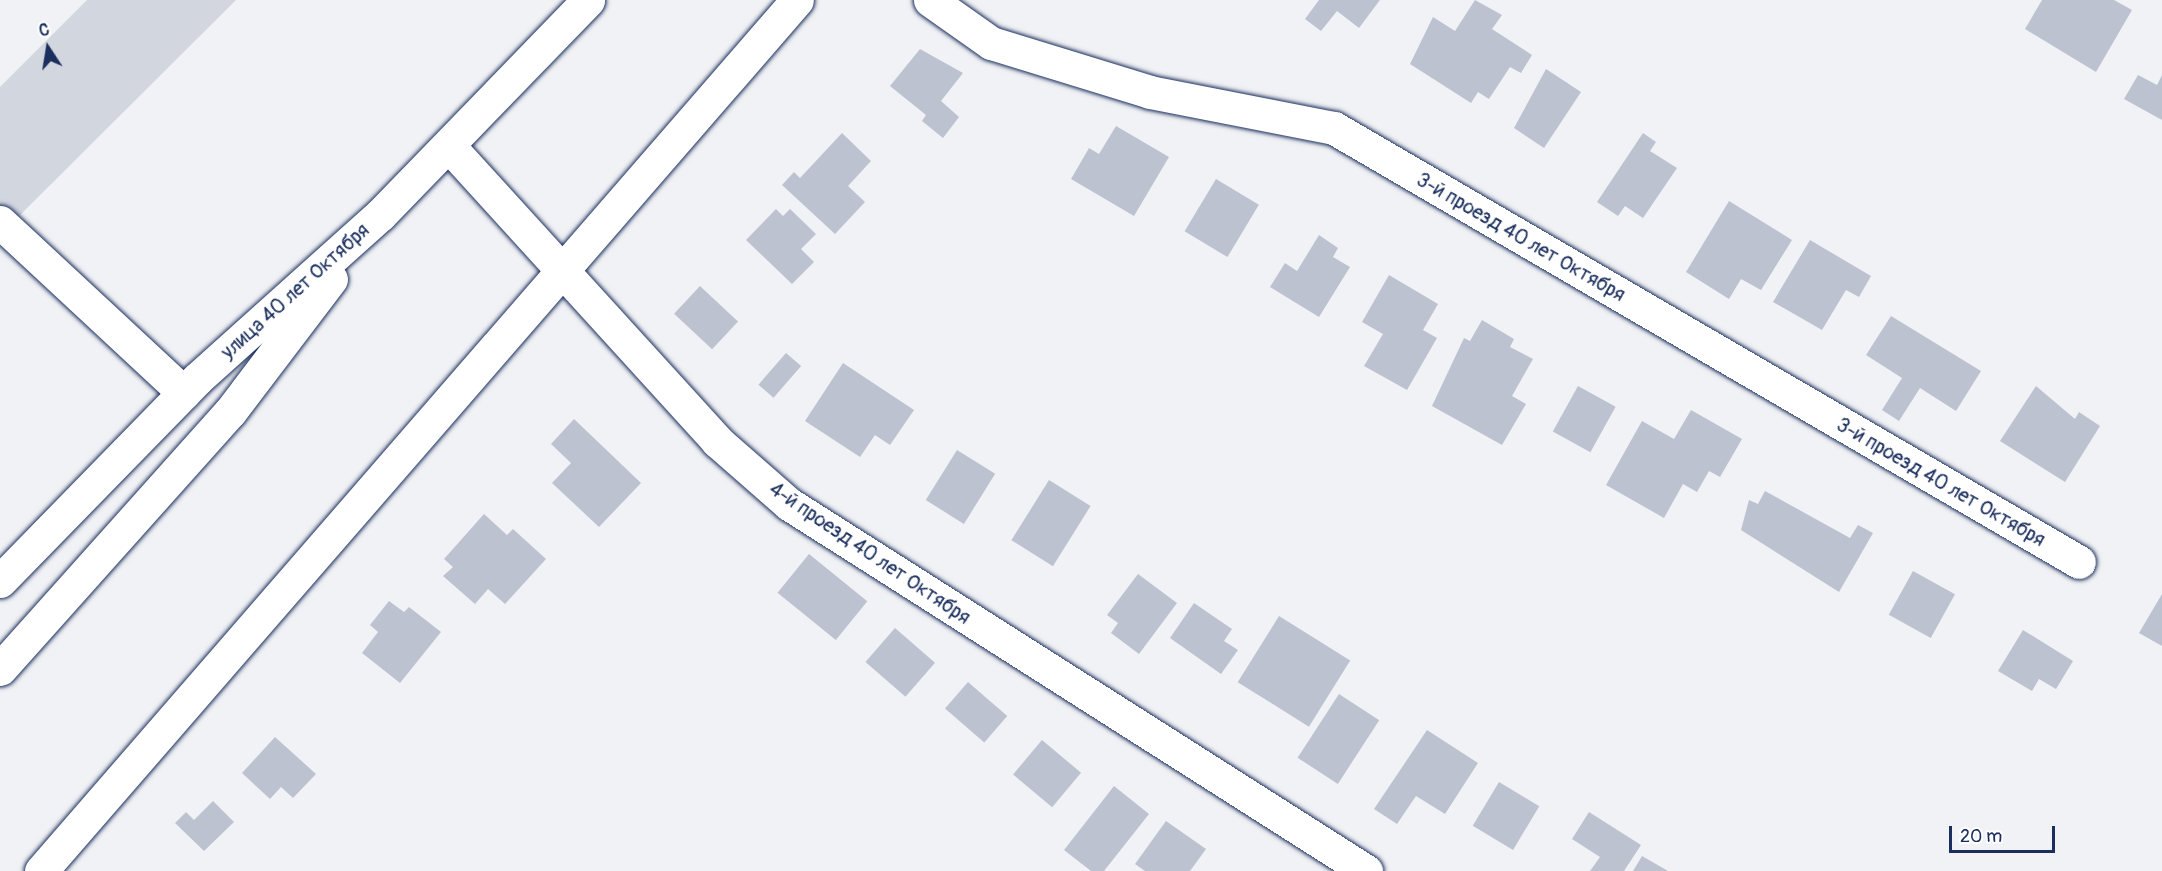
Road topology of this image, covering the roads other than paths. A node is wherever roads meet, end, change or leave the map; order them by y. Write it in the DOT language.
graph roads {
  1 [pos="588,0"];
  2 [pos="797,0"];
  3 [pos="930,0"];
  4 [pos="449,146"];
  5 [pos="380,215"];
  6 [pos="0,222"];
  7 [pos="562,272"];
  8 [pos="184,393"];
  9 [pos="2079,562"];
  10 [pos="0,581"];
  11 [pos="0,669"];
  12 [pos="42,871"];
  13 [pos="1366,871"];
  1 -- 4 [label="street, улица 40 лет Октября"];
  2 -- 7 [label="street"];
  3 -- 9 [label="street, 3-й проезд 40 лет Октября"];
  4 -- 5 [label="street, улица 40 лет Октября"];
  4 -- 7 [label="street, 4-й проезд 40 лет Октября"];
  5 -- 8 [label="street, улица 40 лет Октября"];
  5 -- 11 [label="street"];
  6 -- 8 [label="street"];
  7 -- 12 [label="street"];
  7 -- 13 [label="street, 4-й проезд 40 лет Октября"];
  8 -- 10 [label="street, улица 40 лет Октября"];
}
